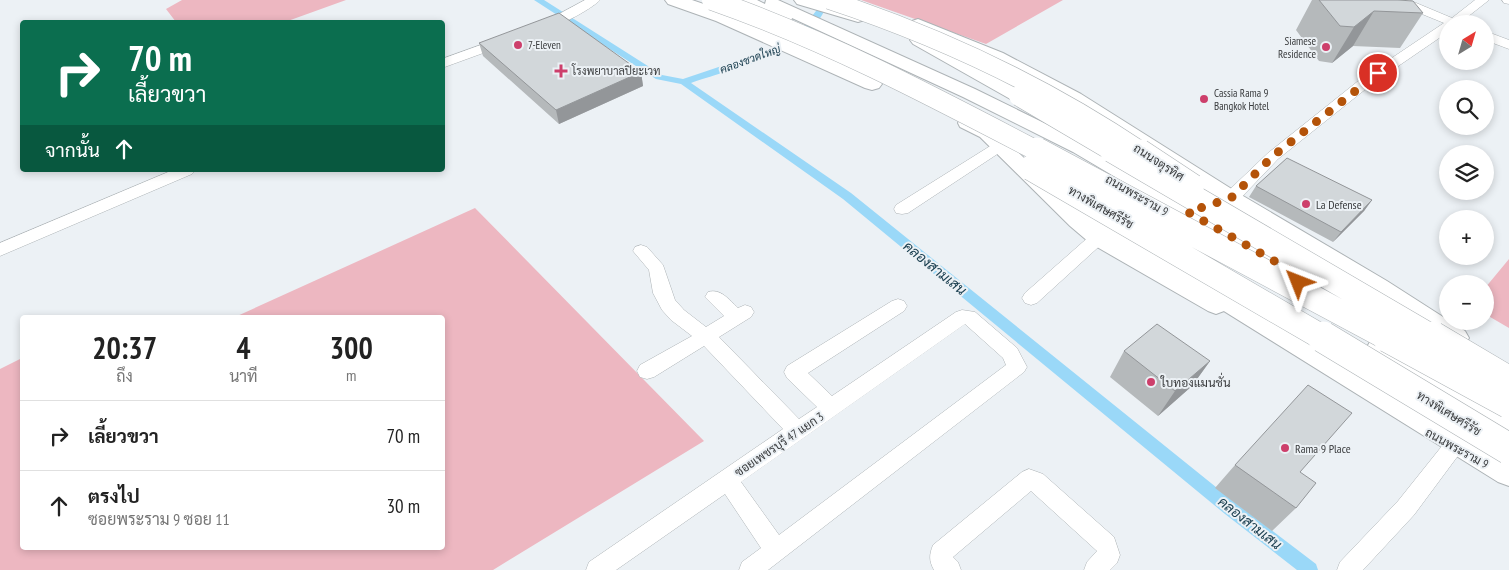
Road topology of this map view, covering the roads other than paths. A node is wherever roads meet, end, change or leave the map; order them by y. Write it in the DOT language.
graph roads {
  1 [pos="594,0"];
  2 [pos="674,0"];
  3 [pos="690,0"];
  4 [pos="712,0"];
  5 [pos="766,0"];
  6 [pos="829,0"];
  7 [pos="1399,0"];
  8 [pos="1483,0"];
  9 [pos="745,1"];
  10 [pos="805,1"];
  11 [pos="854,5"];
  12 [pos="1464,15"];
  13 [pos="1439,18"];
  14 [pos="534,29"];
  15 [pos="1439,33"];
  16 [pos="516,36"];
  17 [pos="1494,39"];
  18 [pos="1509,45"];
  19 [pos="871,53"];
  20 [pos="445,61"];
  21 [pos="1026,134"];
  22 [pos="994,140"];
  23 [pos="1055,171"];
  24 [pos="164,172"];
  25 [pos="181,172"];
  26 [pos="143,184"];
  27 [pos="1231,198"];
  28 [pos="902,209"];
  29 [pos="1188,212"];
  30 [pos="40,228"];
  31 [pos="1106,234"];
  32 [pos="0,240"];
  33 [pos="0,250"];
  34 [pos="641,251"];
  35 [pos="1282,275"];
  36 [pos="714,297"];
  37 [pos="1031,298"];
  38 [pos="898,306"];
  39 [pos="706,336"];
  40 [pos="1475,350"];
  41 [pos="1509,370"];
  42 [pos="647,371"];
  43 [pos="1509,382"];
  44 [pos="1509,398"];
  45 [pos="1509,403"];
  46 [pos="831,408"];
  47 [pos="1509,429"];
  48 [pos="798,431"];
  49 [pos="1453,447"];
  50 [pos="1509,449"];
  51 [pos="1509,472"];
  52 [pos="1509,476"];
  53 [pos="727,479"];
  54 [pos="776,550"];
  55 [pos="1350,568"];
  56 [pos="597,570"];
  57 [pos="750,570"];
  58 [pos="950,570"];
  59 [pos="1095,570"];
  1 -- 14 [label="street"];
  2 -- 50 [label="highway, ทางพิเศษศรีรัช, bridge"];
  3 -- 22 [label="main road"];
  4 -- 45 [label="highway, ทางพิเศษศรีรัช, bridge"];
  5 -- 19 [label="main road, ถนนพระราม 9"];
  6 -- 40 [label="main road, ถนนจตุรทิศ, bridge"];
  7 -- 13 [label="street"];
  8 -- 12 [label="street"];
  9 -- 19 [label="main road, ถนนพระราม 9"];
  10 -- 11 [label="highway"];
  11 -- 27 [label="main road"];
  11 -- 43 [label="highway, bridge"];
  15 -- 27 [label="street"];
  16 -- 20 [label="street"];
  17 -- 18 [label="street"];
  19 -- 21 [label="main road, ถนนพระราม 9"];
  19 -- 29 [label="main road, ถนนพระราม 9"];
  21 -- 23 [label="highway"];
  21 -- 35 [label="main road, ถนนพระราม 9"];
  22 -- 23 [label="highway"];
  22 -- 28 [label="street"];
  22 -- 31 [label="main road, ถนนพระราม 9"];
  23 -- 31 [label="highway"];
  24 -- 26 [label="street"];
  25 -- 26 [label="street"];
  26 -- 30 [label="street"];
  27 -- 29 [label="main road"];
  27 -- 40 [label="main road"];
  29 -- 35 [label="main road, ถนนพระราม 9"];
  30 -- 32 [label="street"];
  30 -- 33 [label="street"];
  31 -- 37 [label="street"];
  31 -- 49 [label="main road, ถนนพระราม 9"];
  31 -- 51 [label="highway"];
  34 -- 39 [label="street"];
  35 -- 44 [label="main road, ถนนพระราม 9"];
  35 -- 47 [label="main road, ถนนพระราม 9"];
  36 -- 39 [label="street"];
  38 -- 46 [label="street"];
  39 -- 42 [label="street"];
  39 -- 48 [label="street"];
  40 -- 41 [label="main road"];
  46 -- 48 [label="street, ซอยเพชรบุรี 47 แยก 3"];
  46 -- 54 [label="street, ซอยเพชรบุรี 47 แยก 3"];
  48 -- 53 [label="street, ซอยเพชรบุรี 47 แยก 3"];
  49 -- 52 [label="main road, ถนนพระราม 9"];
  49 -- 55 [label="street"];
  53 -- 54 [label="street"];
  53 -- 56 [label="street, ซอยเพชรบุรี 47 แยก 3"];
  54 -- 57 [label="street"];
  58 -- 59 [label="street"];
}
